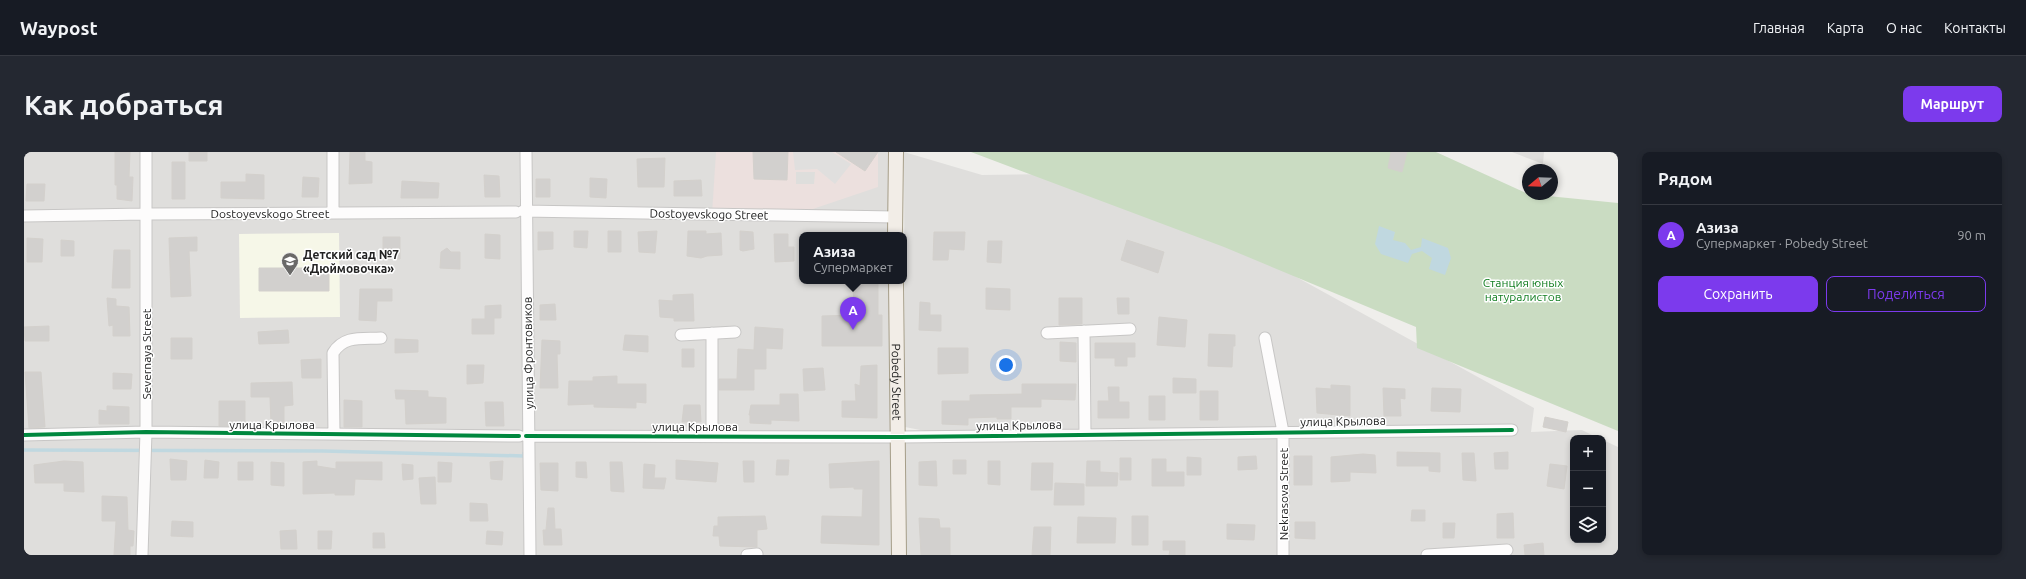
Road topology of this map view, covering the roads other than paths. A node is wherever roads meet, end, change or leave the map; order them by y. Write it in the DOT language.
graph roads {
  1 [pos="146,152"];
  2 [pos="333,152"];
  3 [pos="526,152"];
  4 [pos="898,153"];
  5 [pos="522,211"];
  6 [pos="333,213"];
  7 [pos="146,214"];
  8 [pos="24,216"];
  9 [pos="895,217"];
  10 [pos="897,232"];
  11 [pos="897,232"];
  12 [pos="897,284"];
  13 [pos="1130,330"];
  14 [pos="1084,331"];
  15 [pos="735,332"];
  16 [pos="712,333"];
  17 [pos="1048,333"];
  18 [pos="681,334"];
  19 [pos="381,338"];
  20 [pos="1265,338"];
  21 [pos="1512,430"];
  22 [pos="146,432"];
  23 [pos="1283,432"];
  24 [pos="334,434"];
  25 [pos="24,435"];
  26 [pos="1085,435"];
  27 [pos="525,436"];
  28 [pos="712,436"];
  29 [pos="899,437"];
  30 [pos="1507,550"];
  31 [pos="1462,554"];
  32 [pos="142,555"];
  33 [pos="530,555"];
  34 [pos="900,555"];
  35 [pos="1283,555"];
  36 [pos="1427,555"];
  1 -- 7 [label="street, Severnaya Street"];
  2 -- 6 [label="street"];
  3 -- 5 [label="street, улица Фронтовиков"];
  4 -- 9 [label="main road"];
  4 -- 10 [label="main road"];
  5 -- 6 [label="street, Dostoyevskogo Street"];
  5 -- 9 [label="street, Dostoyevskogo Street"];
  5 -- 27 [label="street, улица Фронтовиков"];
  6 -- 7 [label="street, Dostoyevskogo Street"];
  7 -- 8 [label="street, Dostoyevskogo Street"];
  7 -- 22 [label="street, Severnaya Street"];
  9 -- 11 [label="main road"];
  12 -- 29 [label="main road, Pobedy Street"];
  13 -- 14 [label="street"];
  14 -- 17 [label="street"];
  14 -- 26 [label="street"];
  15 -- 16 [label="street"];
  16 -- 18 [label="street"];
  16 -- 28 [label="street"];
  19 -- 24 [label="street"];
  20 -- 23 [label="street, Nekrasova Street"];
  21 -- 23 [label="street, улица Крылова"];
  22 -- 24 [label="street, улица Крылова"];
  22 -- 25 [label="street, улица Крылова"];
  22 -- 32 [label="street, Severnaya Street"];
  23 -- 26 [label="street, улица Крылова"];
  23 -- 35 [label="street, Nekrasova Street"];
  24 -- 27 [label="street, улица Крылова"];
  26 -- 29 [label="street, улица Крылова"];
  27 -- 28 [label="street, улица Крылова"];
  27 -- 33 [label="street, улица Фронтовиков"];
  28 -- 29 [label="street, улица Крылова"];
  29 -- 34 [label="main road, Pobedy Street"];
  30 -- 31 [label="street"];
  31 -- 36 [label="street"];
}
